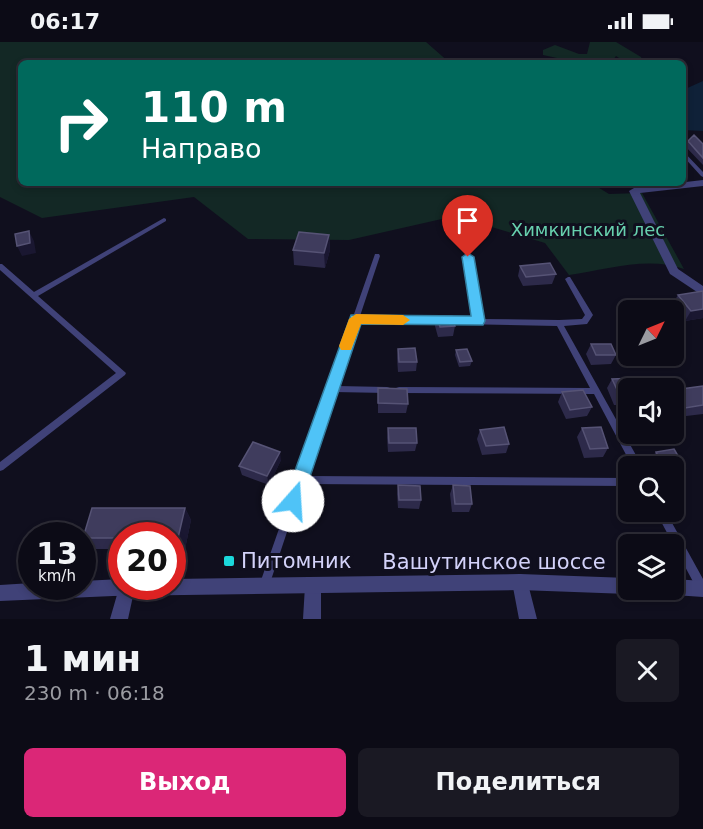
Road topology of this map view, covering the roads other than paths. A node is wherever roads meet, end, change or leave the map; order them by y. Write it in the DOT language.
graph roads {
  1 [pos="686,156"];
  2 [pos="703,175"];
  3 [pos="703,183"];
  4 [pos="686,185"];
  5 [pos="677,186"];
  6 [pos="164,220"];
  7 [pos="377,256"];
  8 [pos="468,257"];
  9 [pos="0,266"];
  10 [pos="568,279"];
  11 [pos="703,292"];
  12 [pos="34,295"];
  13 [pos="356,319"];
  14 [pos="478,321"];
  15 [pos="559,323"];
  16 [pos="331,389"];
  17 [pos="596,391"];
  18 [pos="632,456"];
  19 [pos="0,468"];
  20 [pos="300,480"];
  21 [pos="618,482"];
  22 [pos="666,522"];
  23 [pos="520,582"];
  24 [pos="264,586"];
  25 [pos="313,586"];
  26 [pos="618,586"];
  27 [pos="186,587"];
  28 [pos="108,588"];
  29 [pos="684,588"];
  30 [pos="703,589"];
  31 [pos="0,593"];
  32 [pos="124,600"];
  33 [pos="119,619"];
  34 [pos="312,619"];
  35 [pos="528,619"];
  1 -- 2 [label="lane"];
  3 -- 4 [label="street"];
  5 -- 11 [label="street"];
  6 -- 12 [label="lane"];
  7 -- 13 [label="lane"];
  8 -- 14 [label="lane"];
  9 -- 12 [label="lane"];
  10 -- 15 [label="lane"];
  12 -- 19 [label="lane"];
  13 -- 14 [label="lane"];
  13 -- 16 [label="lane"];
  14 -- 15 [label="lane"];
  15 -- 17 [label="lane"];
  16 -- 17 [label="lane"];
  16 -- 20 [label="lane"];
  17 -- 18 [label="lane"];
  20 -- 21 [label="lane"];
  20 -- 24 [label="lane"];
  22 -- 30 [label="lane"];
  23 -- 25 [label="street, Вашутинское шоссе"];
  23 -- 26 [label="street, Вашутинское шоссе"];
  23 -- 35 [label="street"];
  24 -- 25 [label="street, Вашутинское шоссе"];
  24 -- 27 [label="street, Вашутинское шоссе"];
  25 -- 34 [label="street"];
  28 -- 31 [label="street, Вашутинское шоссе"];
  29 -- 30 [label="street"];
  32 -- 33 [label="street"];
}
